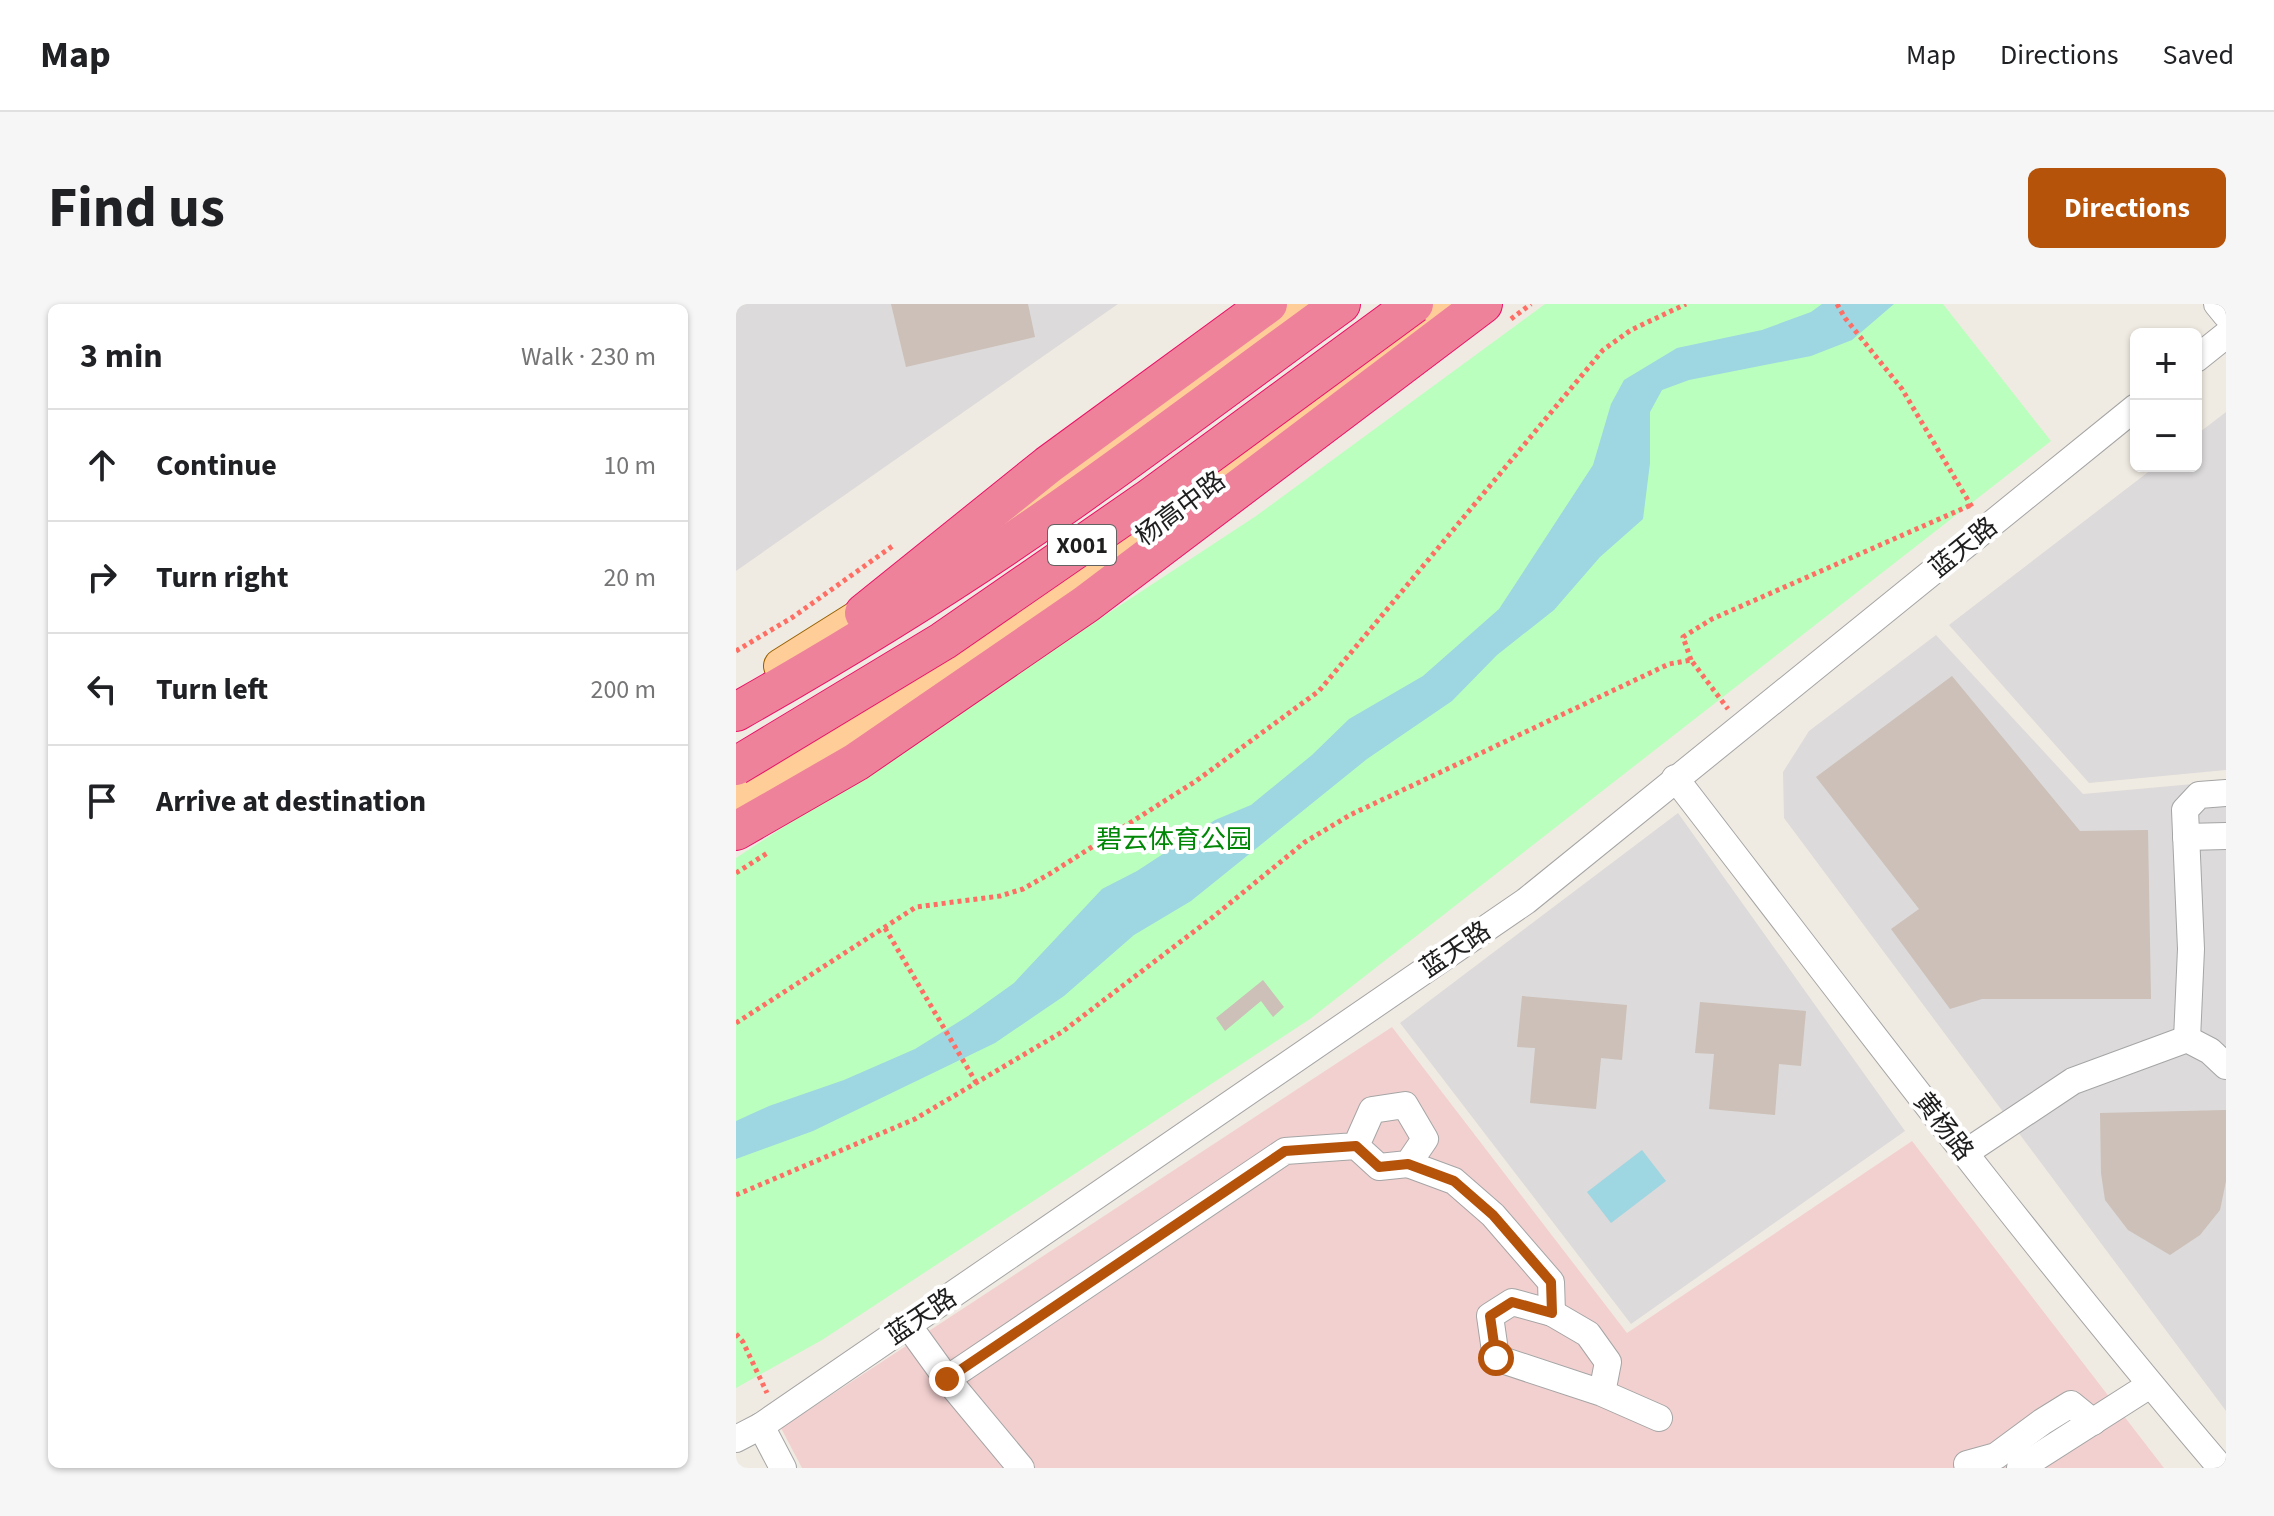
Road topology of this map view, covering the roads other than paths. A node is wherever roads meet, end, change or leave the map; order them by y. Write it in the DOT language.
graph roads {
  1 [pos="1268,304"];
  2 [pos="1303,304"];
  3 [pos="1341,304"];
  4 [pos="1414,304"];
  5 [pos="2217,304"];
  6 [pos="1467,308"];
  7 [pos="2226,315"];
  8 [pos="2226,335"];
  9 [pos="2202,354"];
  10 [pos="2130,412"];
  11 [pos="861,615"];
  12 [pos="776,669"];
  13 [pos="736,691"];
  14 [pos="736,710"];
  15 [pos="736,766"];
  16 [pos="1675,778"];
  17 [pos="2226,793"];
  18 [pos="736,800"];
  19 [pos="736,831"];
  20 [pos="2226,836"];
  21 [pos="2186,837"];
  22 [pos="2187,1039"];
  23 [pos="2226,1066"];
  24 [pos="1356,1146"];
  25 [pos="1965,1153"];
  26 [pos="1408,1164"];
  27 [pos="1552,1313"];
  28 [pos="908,1325"];
  29 [pos="947,1379"];
  30 [pos="2150,1385"];
  31 [pos="1602,1393"];
  32 [pos="1659,1418"];
  33 [pos="769,1420"];
  34 [pos="2093,1422"];
  35 [pos="736,1439"];
  36 [pos="1967,1464"];
  37 [pos="783,1468"];
  38 [pos="1021,1468"];
  39 [pos="2020,1468"];
  40 [pos="2221,1468"];
  1 -- 11 [label="highway"];
  2 -- 11 [label="main road, X001"];
  3 -- 14 [label="highway, X001"];
  4 -- 15 [label="highway, 杨高中路 / X001, bridge"];
  5 -- 7 [label="street"];
  6 -- 18 [label="main road, 杨高中路 / X001"];
  6 -- 19 [label="highway"];
  8 -- 9 [label="street"];
  10 -- 16 [label="street, 蓝天路"];
  11 -- 12 [label="main road, X001"];
  12 -- 13 [label="main road, X001"];
  12 -- 14 [label="main road, X001"];
  16 -- 25 [label="street, 黄杨路"];
  16 -- 28 [label="street, 蓝天路"];
  17 -- 21 [label="street"];
  20 -- 21 [label="street"];
  21 -- 22 [label="street"];
  22 -- 23 [label="street"];
  22 -- 25 [label="street"];
  24 -- 26 [label="street"];
  24 -- 26 [label="street"];
  24 -- 29 [label="street"];
  25 -- 30 [label="street, 黄杨路"];
  26 -- 27 [label="street"];
  27 -- 31 [label="street"];
  27 -- 31 [label="street"];
  28 -- 29 [label="street"];
  28 -- 33 [label="street, 蓝天路"];
  29 -- 38 [label="street"];
  30 -- 34 [label="street"];
  30 -- 40 [label="street, 黄杨路"];
  31 -- 32 [label="street"];
  33 -- 35 [label="street, 蓝天路"];
  33 -- 37 [label="street"];
  34 -- 36 [label="street"];
  34 -- 39 [label="street"];
}
